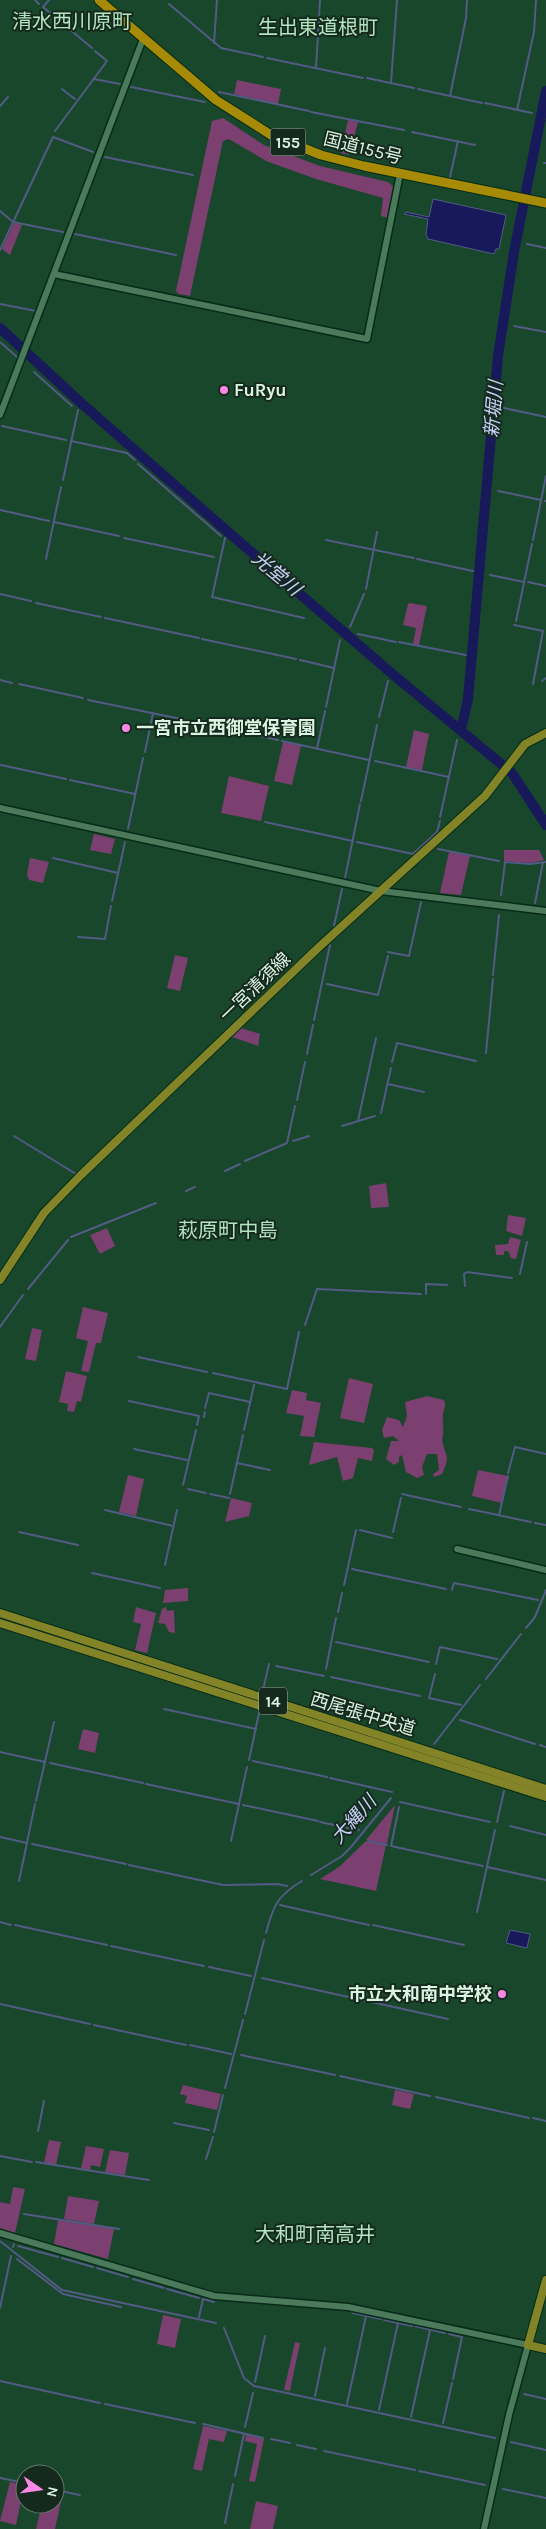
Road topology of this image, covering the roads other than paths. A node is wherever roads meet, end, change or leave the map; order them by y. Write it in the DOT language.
graph roads {
  1 [pos="99,0"];
  2 [pos="144,39"];
  3 [pos="400,174"];
  4 [pos="546,204"];
  5 [pos="54,274"];
  6 [pos="0,416"];
  7 [pos="546,733"];
  8 [pos="0,808"];
  9 [pos="381,891"];
  10 [pos="546,911"];
  11 [pos="0,1280"];
  12 [pos="458,1550"];
  13 [pos="546,1570"];
  14 [pos="0,1613"];
  15 [pos="0,1623"];
  16 [pos="546,1789"];
  17 [pos="546,1797"];
  18 [pos="0,2233"];
  19 [pos="546,2280"];
  20 [pos="528,2345"];
  21 [pos="546,2349"];
  22 [pos="484,2529"];
  1 -- 2 [label="highway, 国道155号 / 155"];
  2 -- 3 [label="highway, 国道155号 / 155"];
  2 -- 5 [label="street"];
  3 -- 4 [label="highway, 国道155号 / 155"];
  3 -- 5 [label="street"];
  5 -- 6 [label="street"];
  7 -- 9 [label="main road, 一宮清須線"];
  8 -- 9 [label="street"];
  9 -- 10 [label="street"];
  9 -- 11 [label="main road, 一宮清須線"];
  12 -- 13 [label="street"];
  14 -- 16 [label="main road, 西尾張中央道 / 14"];
  15 -- 17 [label="main road, 西尾張中央道 / 14"];
  18 -- 20 [label="street"];
  19 -- 20 [label="main road"];
  20 -- 21 [label="main road"];
  20 -- 22 [label="street"];
}
